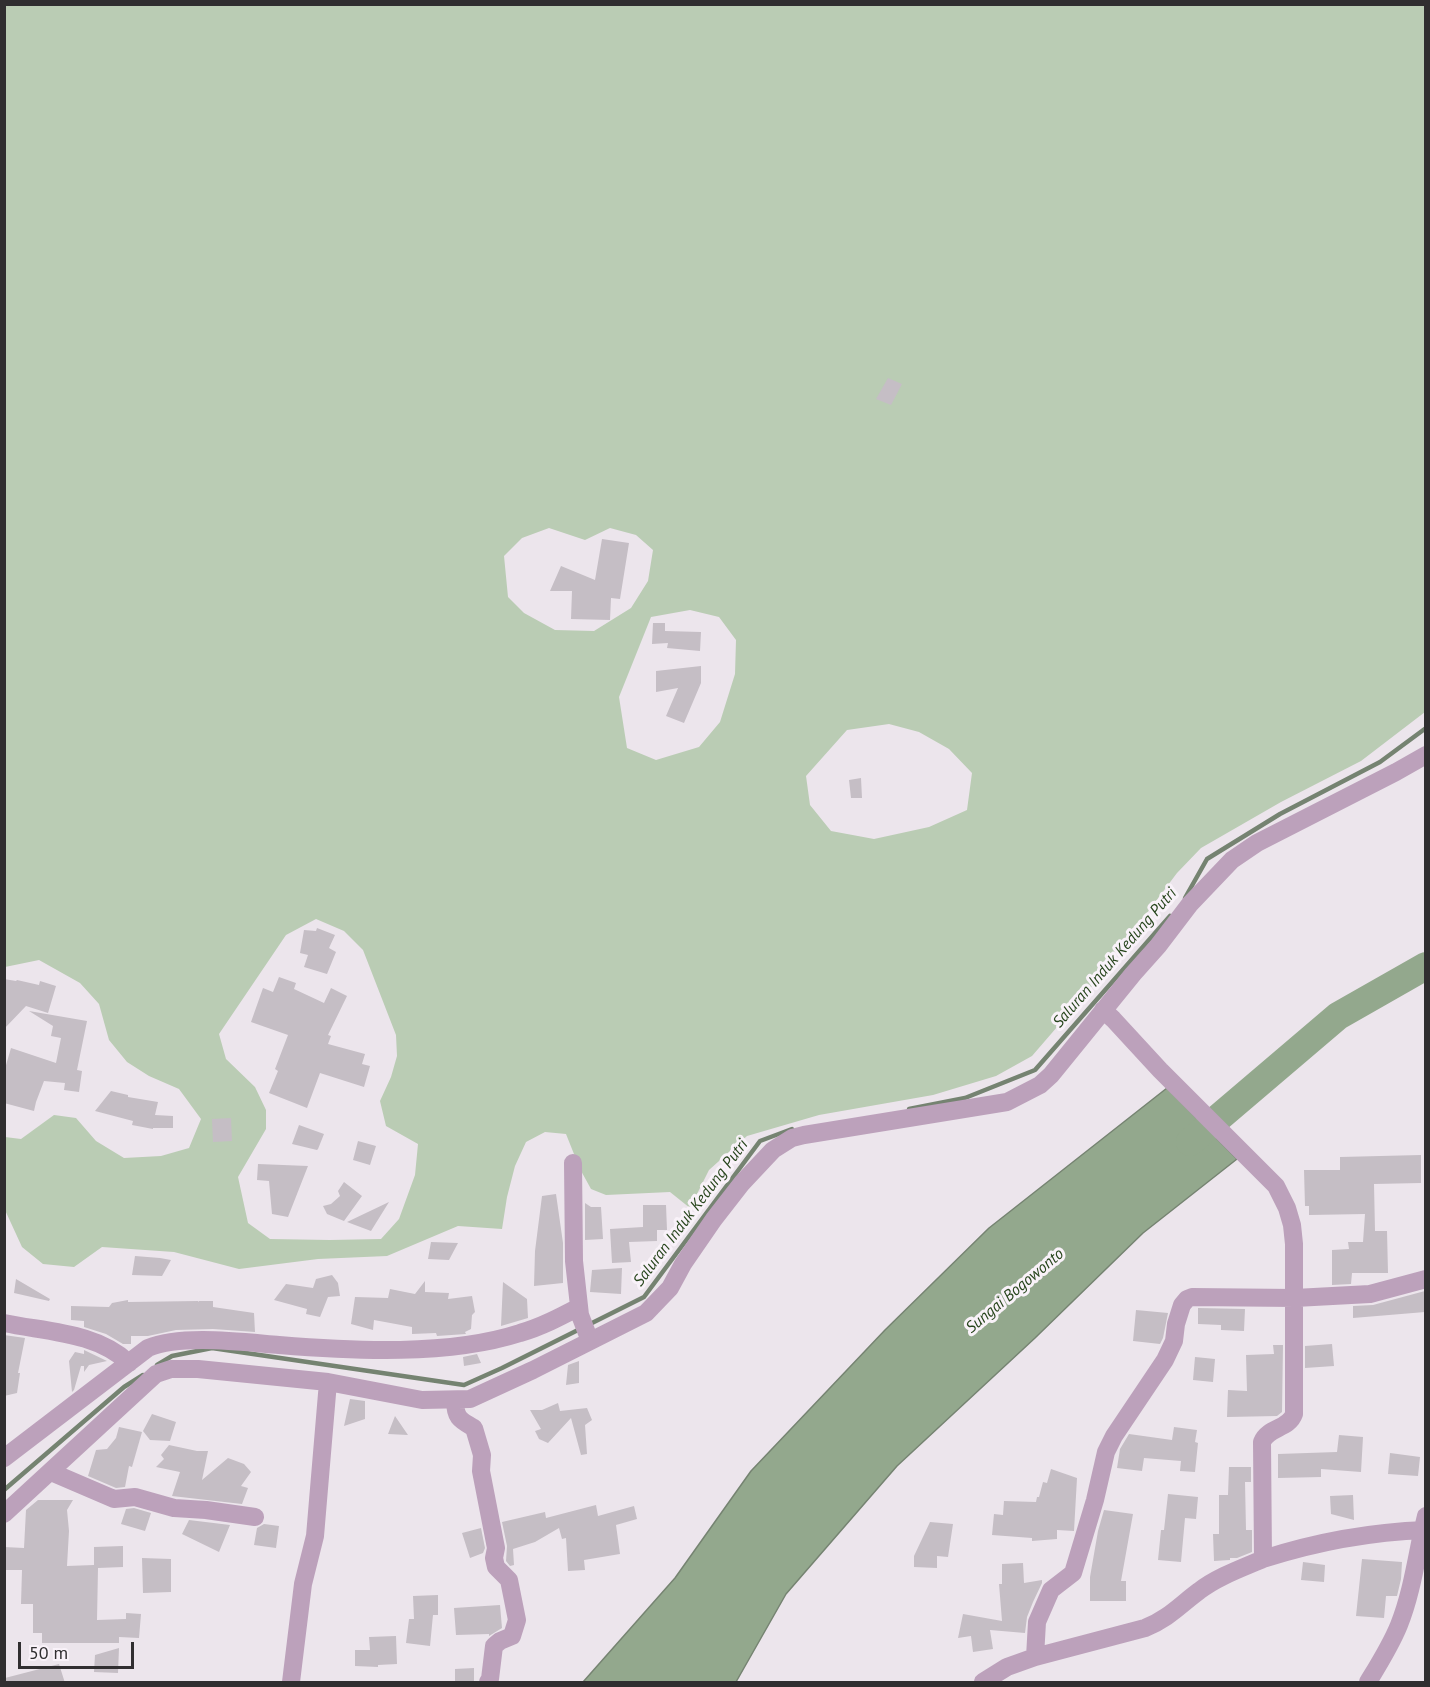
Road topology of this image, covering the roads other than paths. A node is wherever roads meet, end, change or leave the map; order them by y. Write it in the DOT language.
graph roads {
  1 [pos="1425,755"];
  2 [pos="1103,1010"];
  3 [pos="573,1162"];
  4 [pos="1425,1279"];
  5 [pos="1295,1298"];
  6 [pos="579,1311"];
  7 [pos="4,1323"];
  8 [pos="589,1339"];
  9 [pos="129,1364"];
  10 [pos="328,1382"];
  11 [pos="455,1400"];
  12 [pos="4,1458"];
  13 [pos="51,1472"];
  14 [pos="4,1514"];
  15 [pos="255,1517"];
  16 [pos="1424,1525"];
  17 [pos="1263,1559"];
  18 [pos="1035,1657"];
  19 [pos="291,1683"];
  20 [pos="488,1683"];
  21 [pos="983,1683"];
  22 [pos="1368,1683"];
  1 -- 2 [label="street"];
  2 -- 5 [label="street"];
  2 -- 8 [label="street"];
  3 -- 6 [label="street"];
  4 -- 5 [label="street"];
  5 -- 17 [label="street"];
  5 -- 18 [label="street"];
  6 -- 8 [label="street"];
  6 -- 9 [label="street"];
  7 -- 9 [label="street"];
  8 -- 11 [label="street"];
  9 -- 12 [label="street"];
  10 -- 11 [label="street"];
  10 -- 13 [label="street"];
  10 -- 19 [label="street"];
  11 -- 20 [label="street"];
  13 -- 14 [label="street"];
  13 -- 15 [label="street"];
  16 -- 17 [label="street"];
  16 -- 22 [label="street"];
  17 -- 18 [label="street"];
  18 -- 21 [label="street"];
}
